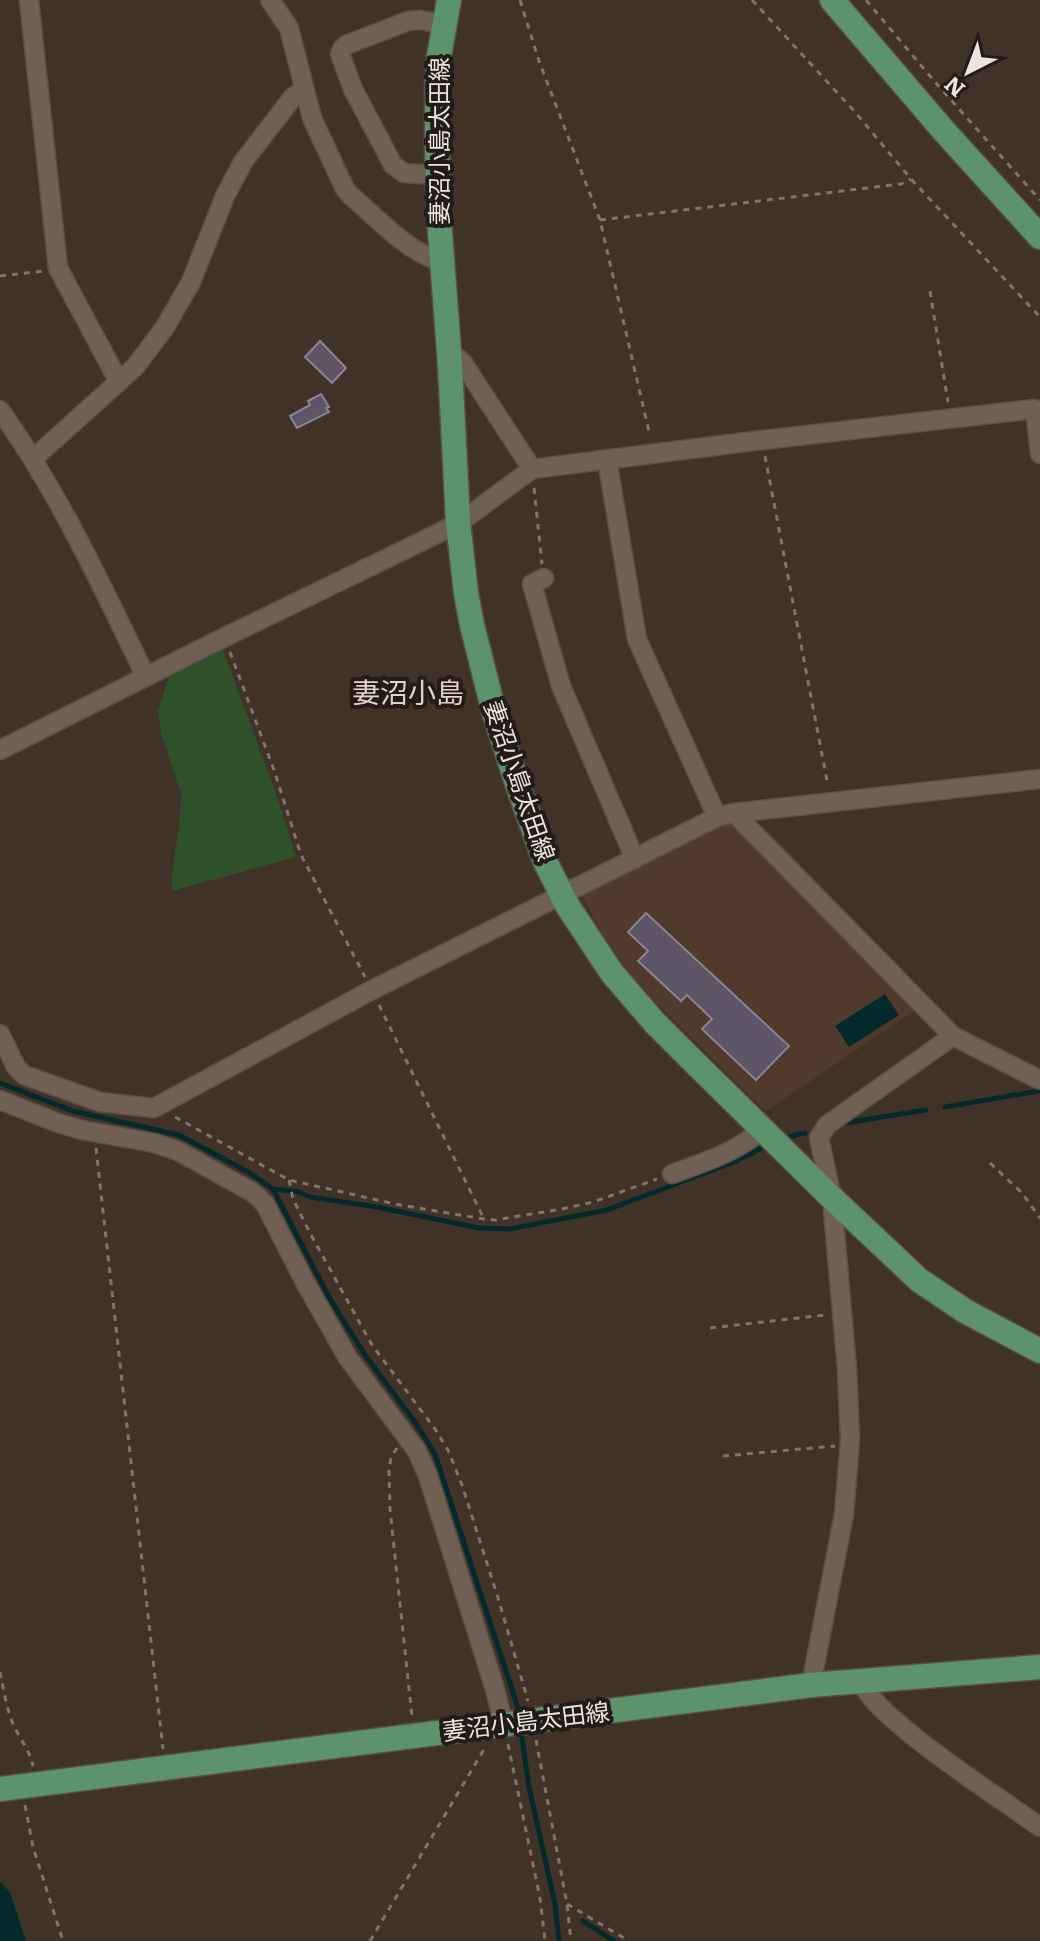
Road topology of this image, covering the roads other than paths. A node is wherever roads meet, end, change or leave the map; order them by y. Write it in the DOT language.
graph roads {
  1 [pos="29,0"];
  2 [pos="270,0"];
  3 [pos="449,0"];
  4 [pos="832,0"];
  5 [pos="443,24"];
  6 [pos="304,89"];
  7 [pos="437,175"];
  8 [pos="1040,237"];
  9 [pos="442,261"];
  10 [pos="449,357"];
  11 [pos="119,382"];
  12 [pos="0,410"];
  13 [pos="1040,454"];
  14 [pos="33,459"];
  15 [pos="607,459"];
  16 [pos="532,469"];
  17 [pos="458,522"];
  18 [pos="544,578"];
  19 [pos="146,677"];
  20 [pos="0,750"];
  21 [pos="1040,779"];
  22 [pos="725,815"];
  23 [pos="635,859"];
  24 [pos="561,896"];
  25 [pos="0,1034"];
  26 [pos="953,1036"];
  27 [pos="1040,1080"];
  28 [pos="0,1100"];
  29 [pos="762,1129"];
  30 [pos="672,1174"];
  31 [pos="832,1198"];
  32 [pos="1040,1351"];
  33 [pos="1040,1667"];
  34 [pos="860,1681"];
  35 [pos="811,1685"];
  36 [pos="508,1725"];
  37 [pos="18,1789"];
  38 [pos="1040,1827"];
  1 -- 11 [label="street"];
  2 -- 6 [label="street"];
  3 -- 5 [label="main road, 妻沼小島太田線"];
  4 -- 8 [label="main road"];
  5 -- 7 [label="main road, 妻沼小島太田線"];
  5 -- 7 [label="street"];
  6 -- 9 [label="street"];
  6 -- 11 [label="street"];
  7 -- 9 [label="main road, 妻沼小島太田線"];
  9 -- 10 [label="main road, 妻沼小島太田線"];
  10 -- 16 [label="street"];
  10 -- 17 [label="main road, 妻沼小島太田線"];
  11 -- 14 [label="street"];
  12 -- 14 [label="street"];
  13 -- 15 [label="street"];
  14 -- 19 [label="street"];
  15 -- 16 [label="street"];
  15 -- 22 [label="street"];
  16 -- 17 [label="street"];
  17 -- 19 [label="street"];
  17 -- 24 [label="main road, 妻沼小島太田線"];
  18 -- 23 [label="street"];
  19 -- 20 [label="street"];
  21 -- 22 [label="street"];
  22 -- 23 [label="street"];
  22 -- 26 [label="street"];
  23 -- 24 [label="street"];
  24 -- 25 [label="street"];
  24 -- 29 [label="main road, 妻沼小島太田線"];
  26 -- 27 [label="street"];
  26 -- 31 [label="street"];
  28 -- 36 [label="street"];
  29 -- 30 [label="street"];
  29 -- 31 [label="main road, 妻沼小島太田線"];
  31 -- 32 [label="main road, 妻沼小島太田線"];
  31 -- 35 [label="street"];
  33 -- 34 [label="main road, 妻沼小島太田線"];
  34 -- 35 [label="main road, 妻沼小島太田線"];
  34 -- 38 [label="street"];
  35 -- 36 [label="main road, 妻沼小島太田線"];
  36 -- 37 [label="main road, 妻沼小島太田線"];
}
